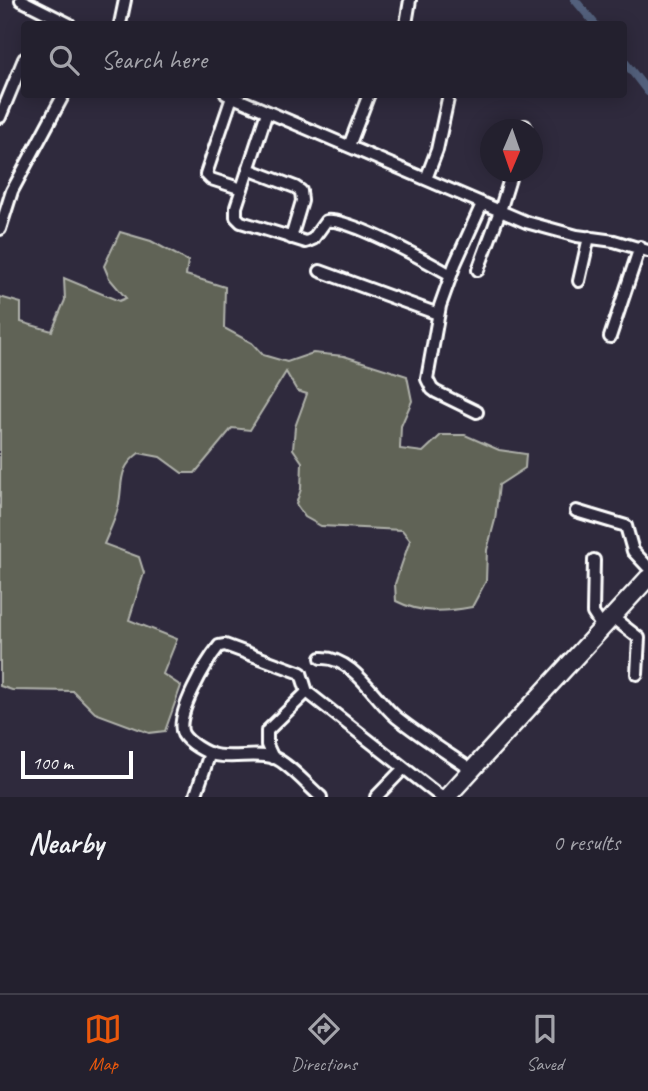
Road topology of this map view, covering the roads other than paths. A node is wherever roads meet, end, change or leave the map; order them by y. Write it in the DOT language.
graph roads {
  1 [pos="21,0"];
  2 [pos="125,0"];
  3 [pos="410,0"];
  4 [pos="44,12"];
  5 [pos="40,21"];
  6 [pos="63,21"];
  7 [pos="121,21"];
  8 [pos="406,21"];
  9 [pos="21,66"];
  10 [pos="62,98"];
  11 [pos="228,98"];
  12 [pos="234,98"];
  13 [pos="367,98"];
  14 [pos="448,98"];
  15 [pos="267,112"];
  16 [pos="0,117"];
  17 [pos="349,146"];
  18 [pos="248,169"];
  19 [pos="426,179"];
  20 [pos="509,182"];
  21 [pos="242,189"];
  22 [pos="482,204"];
  23 [pos="500,211"];
  24 [pos="0,229"];
  25 [pos="589,237"];
  26 [pos="291,238"];
  27 [pos="644,249"];
  28 [pos="478,270"];
  29 [pos="320,271"];
  30 [pos="451,275"];
  31 [pos="579,281"];
  32 [pos="438,314"];
  33 [pos="610,337"];
  34 [pos="477,412"];
  35 [pos="576,511"];
  36 [pos="594,560"];
  37 [pos="648,567"];
  38 [pos="648,578"];
  39 [pos="607,622"];
  40 [pos="321,658"];
  41 [pos="637,674"];
  42 [pos="307,692"];
  43 [pos="210,753"];
  44 [pos="273,758"];
  45 [pos="404,768"];
  46 [pos="472,770"];
  47 [pos="440,796"];
  48 [pos="195,797"];
  49 [pos="321,797"];
  50 [pos="376,797"];
  1 -- 4 [label="street"];
  2 -- 7 [label="street"];
  3 -- 8 [label="street"];
  4 -- 5 [label="street"];
  4 -- 6 [label="street"];
  9 -- 16 [label="street"];
  10 -- 24 [label="street"];
  11 -- 21 [label="street"];
  12 -- 15 [label="street"];
  13 -- 17 [label="street"];
  14 -- 19 [label="street"];
  15 -- 17 [label="street"];
  15 -- 18 [label="street"];
  17 -- 19 [label="street"];
  18 -- 21 [label="street"];
  18 -- 26 [label="street"];
  19 -- 22 [label="street"];
  20 -- 23 [label="street"];
  21 -- 26 [label="street"];
  22 -- 23 [label="street"];
  22 -- 30 [label="street"];
  23 -- 25 [label="street"];
  23 -- 28 [label="street"];
  25 -- 27 [label="street"];
  25 -- 31 [label="street"];
  26 -- 30 [label="street"];
  27 -- 33 [label="street"];
  29 -- 32 [label="street"];
  30 -- 32 [label="street"];
  32 -- 34 [label="street"];
  35 -- 37 [label="street"];
  36 -- 39 [label="street"];
  38 -- 39 [label="highway"];
  39 -- 41 [label="street"];
  39 -- 46 [label="highway"];
  40 -- 46 [label="street"];
  42 -- 43 [label="street"];
  42 -- 44 [label="street"];
  42 -- 45 [label="street"];
  43 -- 44 [label="street"];
  43 -- 48 [label="street"];
  44 -- 49 [label="street"];
  45 -- 47 [label="street"];
  45 -- 50 [label="street"];
  46 -- 47 [label="highway"];
}
